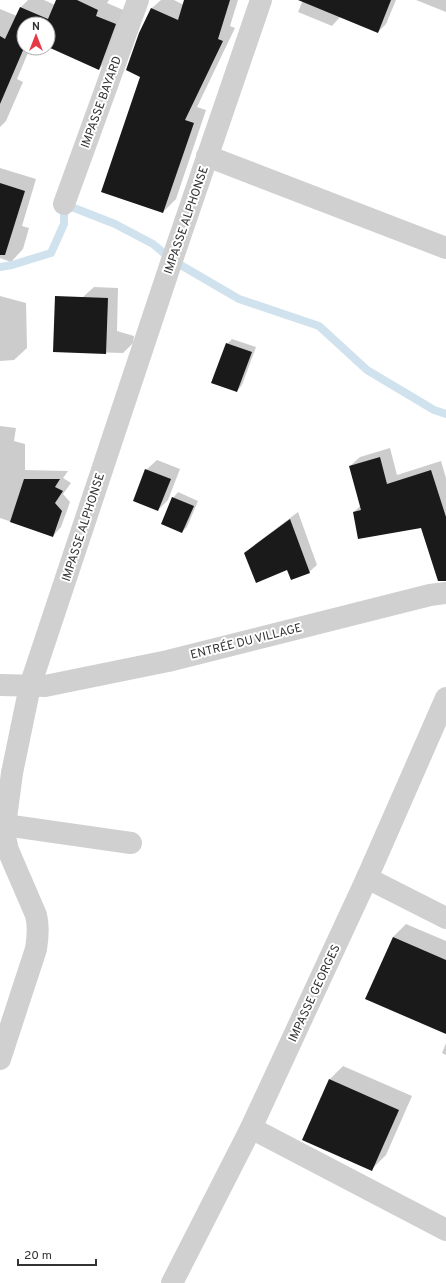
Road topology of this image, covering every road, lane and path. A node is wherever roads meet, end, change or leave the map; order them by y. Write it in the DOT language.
graph roads {
  1 [pos="138,0"];
  2 [pos="261,0"];
  3 [pos="208,156"];
  4 [pos="64,204"];
  5 [pos="446,248"];
  6 [pos="446,593"];
  7 [pos="0,684"];
  8 [pos="38,686"];
  9 [pos="446,698"];
  10 [pos="5,825"];
  11 [pos="131,843"];
  12 [pos="367,878"];
  13 [pos="446,918"];
  14 [pos="0,1059"];
  15 [pos="251,1128"];
  16 [pos="446,1230"];
  17 [pos="172,1283"];
  1 -- 4 [label="street, IMPASSE BAYARD"];
  2 -- 3 [label="street, IMPASSE ALPHONSE"];
  3 -- 5 [label="street"];
  3 -- 8 [label="street, IMPASSE ALPHONSE"];
  6 -- 8 [label="street, ENTRÉE DU VILLAGE"];
  7 -- 8 [label="street, ENTRÉE DU VILLAGE"];
  8 -- 10 [label="street, IMPASSE ALPHONSE"];
  9 -- 12 [label="street, IMPASSE GEORGES"];
  10 -- 11 [label="street"];
  10 -- 14 [label="street, IMPASSE ALPHONSE"];
  12 -- 13 [label="street"];
  12 -- 15 [label="street, IMPASSE GEORGES"];
  15 -- 16 [label="street"];
  15 -- 17 [label="street, IMPASSE GEORGES"];
}
